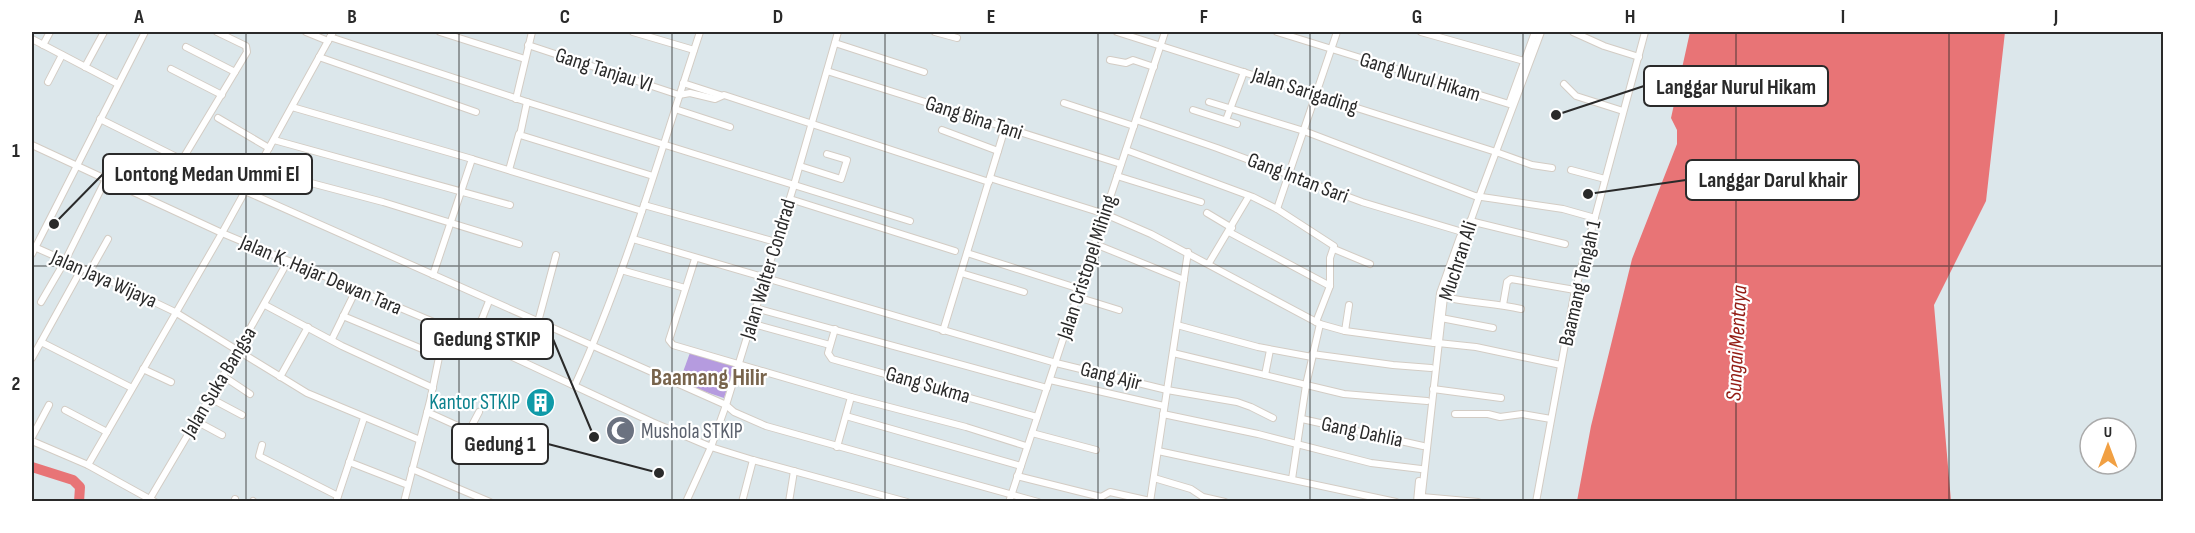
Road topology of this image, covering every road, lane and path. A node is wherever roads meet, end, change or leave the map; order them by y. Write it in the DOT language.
graph roads {
  1 [pos="50,32"];
  2 [pos="104,32"];
  3 [pos="145,32"];
  4 [pos="217,32"];
  5 [pos="306,32"];
  6 [pos="440,32"];
  7 [pos="532,32"];
  8 [pos="633,32"];
  9 [pos="700,32"];
  10 [pos="836,32"];
  11 [pos="935,32"];
  12 [pos="1117,32"];
  13 [pos="1166,32"];
  14 [pos="1277,32"];
  15 [pos="1337,32"];
  16 [pos="1421,32"];
  17 [pos="1535,32"];
  18 [pos="1541,32"];
  19 [pos="1574,32"];
  20 [pos="1645,32"];
  21 [pos="330,37"];
  22 [pos="957,38"];
  23 [pos="32,39"];
  24 [pos="835,43"];
  25 [pos="43,45"];
  26 [pos="528,45"];
  27 [pos="1161,45"];
  28 [pos="186,46"];
  29 [pos="694,50"];
  30 [pos="1331,50"];
  31 [pos="62,55"];
  32 [pos="319,57"];
  33 [pos="1639,57"];
  34 [pos="525,59"];
  35 [pos="1110,60"];
  36 [pos="1524,61"];
  37 [pos="85,67"];
  38 [pos="1154,67"];
  39 [pos="171,69"];
  40 [pos="827,70"];
  41 [pos="235,72"];
  42 [pos="924,72"];
  43 [pos="1244,72"];
  44 [pos="48,82"];
  45 [pos="116,83"];
  46 [pos="683,83"];
  47 [pos="1564,84"];
  48 [pos="1316,94"];
  49 [pos="222,95"];
  50 [pos="679,95"];
  51 [pos="720,95"];
  52 [pos="516,99"];
  53 [pos="527,102"];
  54 [pos="1209,102"];
  55 [pos="1064,103"];
  56 [pos="1509,104"];
  57 [pos="292,106"];
  58 [pos="675,109"];
  59 [pos="1230,109"];
  60 [pos="1193,110"];
  61 [pos="1623,111"];
  62 [pos="476,112"];
  63 [pos="218,118"];
  64 [pos="100,119"];
  65 [pos="1226,120"];
  66 [pos="813,123"];
  67 [pos="1135,123"];
  68 [pos="1237,124"];
  69 [pos="730,127"];
  70 [pos="1005,128"];
  71 [pos="942,130"];
  72 [pos="1304,131"];
  73 [pos="519,134"];
  74 [pos="274,140"];
  75 [pos="663,144"];
  76 [pos="32,145"];
  77 [pos="269,148"];
  78 [pos="1126,150"];
  79 [pos="998,151"];
  80 [pos="1494,152"];
  81 [pos="827,154"];
  82 [pos="472,159"];
  83 [pos="182,160"];
  84 [pos="1121,164"];
  85 [pos="76,166"];
  86 [pos="800,166"];
  87 [pos="1552,168"];
  88 [pos="258,169"];
  89 [pos="509,170"];
  90 [pos="1571,170"];
  91 [pos="1290,175"];
  92 [pos="653,176"];
  93 [pos="1117,176"];
  94 [pos="106,179"];
  95 [pos="1605,179"];
  96 [pos="989,180"];
  97 [pos="795,185"];
  98 [pos="245,191"];
  99 [pos="462,192"];
  100 [pos="1249,196"];
  101 [pos="1477,196"];
  102 [pos="790,200"];
  103 [pos="1201,202"];
  104 [pos="510,205"];
  105 [pos="643,208"];
  106 [pos="1277,209"];
  107 [pos="1207,213"];
  108 [pos="1105,214"];
  109 [pos="1595,218"];
  110 [pos="910,221"];
  111 [pos="1470,221"];
  112 [pos="451,223"];
  113 [pos="1230,230"];
  114 [pos="1464,232"];
  115 [pos="222,233"];
  116 [pos="108,239"];
  117 [pos="633,239"];
  118 [pos="776,242"];
  119 [pos="519,244"];
  120 [pos="1095,244"];
  121 [pos="1565,244"];
  122 [pos="33,249"];
  123 [pos="1334,249"];
  124 [pos="955,251"];
  125 [pos="1188,252"];
  126 [pos="967,254"];
  127 [pos="556,255"];
  128 [pos="695,259"];
  129 [pos="65,261"];
  130 [pos="288,261"];
  131 [pos="1209,263"];
  132 [pos="1370,264"];
  133 [pos="82,268"];
  134 [pos="621,270"];
  135 [pos="90,272"];
  136 [pos="961,273"];
  137 [pos="434,275"];
  138 [pos="764,279"];
  139 [pos="1184,280"];
  140 [pos="1330,286"];
  141 [pos="685,288"];
  142 [pos="1080,289"];
  143 [pos="356,290"];
  144 [pos="1575,290"];
  145 [pos="1024,291"];
  146 [pos="1077,297"];
  147 [pos="1444,297"];
  148 [pos="489,301"];
  149 [pos="42,302"];
  150 [pos="265,305"];
  151 [pos="1349,305"];
  152 [pos="1503,305"];
  153 [pos="755,308"];
  154 [pos="1521,309"];
  155 [pos="1119,310"];
  156 [pos="175,312"];
  157 [pos="343,316"];
  158 [pos="1441,318"];
  159 [pos="538,322"];
  160 [pos="750,323"];
  161 [pos="1318,323"];
  162 [pos="1177,325"];
  163 [pos="308,327"];
  164 [pos="445,328"];
  165 [pos="1493,328"];
  166 [pos="835,329"];
  167 [pos="943,331"];
  168 [pos="1345,331"];
  169 [pos="332,339"];
  170 [pos="474,339"];
  171 [pos="41,342"];
  172 [pos="1436,343"];
  173 [pos="830,345"];
  174 [pos="592,346"];
  175 [pos="238,350"];
  176 [pos="1270,350"];
  177 [pos="1173,353"];
  178 [pos="439,356"];
  179 [pos="1312,356"];
  180 [pos="32,358"];
  181 [pos="740,363"];
  182 [pos="1056,363"];
  183 [pos="1561,365"];
  184 [pos="1431,368"];
  185 [pos="143,369"];
  186 [pos="1265,375"];
  187 [pos="223,376"];
  188 [pos="280,377"];
  189 [pos="1050,380"];
  190 [pos="171,382"];
  191 [pos="574,385"];
  192 [pos="1306,385"];
  193 [pos="132,388"];
  194 [pos="433,388"];
  195 [pos="1047,388"];
  196 [pos="1432,389"];
  197 [pos="1167,390"];
  198 [pos="250,394"];
  199 [pos="851,396"];
  200 [pos="210,398"];
  201 [pos="1501,398"];
  202 [pos="1428,401"];
  203 [pos="49,405"];
  204 [pos="726,405"];
  205 [pos="1164,406"];
  206 [pos="65,410"];
  207 [pos="427,412"];
  208 [pos="479,412"];
  209 [pos="1163,414"];
  210 [pos="1455,414"];
  211 [pos="242,416"];
  212 [pos="846,416"];
  213 [pos="1037,417"];
  214 [pos="364,418"];
  215 [pos="1273,418"];
  216 [pos="1302,419"];
  217 [pos="1551,419"];
  218 [pos="196,421"];
  219 [pos="469,431"];
  220 [pos="107,432"];
  221 [pos="1032,434"];
  222 [pos="222,435"];
  223 [pos="32,437"];
  224 [pos="420,440"];
  225 [pos="32,441"];
  226 [pos="262,445"];
  227 [pos="1298,445"];
  228 [pos="1026,446"];
  229 [pos="1423,446"];
  230 [pos="504,447"];
  231 [pos="711,447"];
  232 [pos="837,447"];
  233 [pos="1096,450"];
  234 [pos="1158,451"];
  235 [pos="753,460"];
  236 [pos="349,462"];
  237 [pos="88,465"];
  238 [pos="1021,466"];
  239 [pos="412,469"];
  240 [pos="1421,469"];
  241 [pos="794,471"];
  242 [pos="1017,476"];
  243 [pos="1154,478"];
  244 [pos="1292,480"];
  245 [pos="408,485"];
  246 [pos="878,493"];
  247 [pos="1011,494"];
  248 [pos="337,499"];
  249 [pos="151,500"];
  250 [pos="1420,500"];
  251 [pos="404,501"];
  252 [pos="490,501"];
  253 [pos="686,501"];
  254 [pos="742,501"];
  255 [pos="789,501"];
  256 [pos="877,501"];
  257 [pos="908,501"];
  258 [pos="1009,501"];
  259 [pos="1038,501"];
  260 [pos="1150,501"];
  261 [pos="1225,501"];
  262 [pos="1396,501"];
  263 [pos="1478,501"];
  264 [pos="1536,501"];
  1 -- 25 [label="street"];
  2 -- 37 [label="street"];
  3 -- 45 [label="street"];
  4 -- 41 [label="street"];
  5 -- 21 [label="street"];
  6 -- 34 [label="street"];
  7 -- 26 [label="street"];
  8 -- 29 [label="street"];
  9 -- 29 [label="street"];
  10 -- 24 [label="street, Jalan Walter Condrad"];
  11 -- 22 [label="street"];
  12 -- 27 [label="street, Jalan Sarigading"];
  13 -- 27 [label="street, Jalan Cristopel Mihing"];
  14 -- 30 [label="street, Gang Nurul Hikam"];
  15 -- 30 [label="street"];
  16 -- 36 [label="street"];
  17 -- 36 [label="street, Muchran Ali"];
  18 -- 80 [label="street, Muchran Ali"];
  19 -- 33 [label="street"];
  20 -- 33 [label="street, Baamang Tengah 1"];
  21 -- 32 [label="street"];
  21 -- 52 [label="street"];
  23 -- 25 [label="street"];
  24 -- 40 [label="street, Jalan Walter Condrad"];
  24 -- 42 [label="street"];
  25 -- 31 [label="street"];
  26 -- 34 [label="street"];
  26 -- 50 [label="street, Gang Tanjau VI"];
  27 -- 38 [label="street, Jalan Cristopel Mihing"];
  27 -- 43 [label="street, Jalan Sarigading"];
  28 -- 41 [label="street"];
  29 -- 46 [label="street"];
  30 -- 48 [label="street"];
  30 -- 56 [label="street, Gang Nurul Hikam"];
  31 -- 37 [label="street"];
  31 -- 44 [label="street"];
  32 -- 57 [label="street"];
  32 -- 62 [label="street"];
  33 -- 61 [label="street, Baamang Tengah 1"];
  34 -- 52 [label="street"];
  35 -- 38 [label="street"];
  36 -- 56 [label="street, Muchran Ali"];
  37 -- 45 [label="street"];
  38 -- 67 [label="street, Jalan Cristopel Mihing"];
  39 -- 49 [label="street"];
  40 -- 66 [label="street, Jalan Walter Condrad"];
  40 -- 70 [label="street, Gang Bina Tani"];
  41 -- 49 [label="street"];
  43 -- 48 [label="street, Jalan Sarigading"];
  43 -- 59 [label="street"];
  45 -- 64 [label="street"];
  46 -- 50 [label="street"];
  46 -- 51 [label="street"];
  47 -- 61 [label="street"];
  48 -- 72 [label="street"];
  48 -- 80 [label="street, Jalan Sarigading"];
  49 -- 83 [label="street"];
  50 -- 51 [label="street, Gang Tanjau VI"];
  50 -- 58 [label="street"];
  51 -- 66 [label="street"];
  52 -- 53 [label="street"];
  53 -- 73 [label="street"];
  53 -- 75 [label="street"];
  54 -- 59 [label="street"];
  55 -- 67 [label="street, Gang Intan Sari"];
  56 -- 80 [label="street, Muchran Ali"];
  57 -- 74 [label="street"];
  57 -- 82 [label="street"];
  58 -- 69 [label="street"];
  58 -- 75 [label="street"];
  59 -- 65 [label="street"];
  59 -- 72 [label="street"];
  60 -- 65 [label="street"];
  61 -- 95 [label="street, Baamang Tengah 1"];
  63 -- 77 [label="street"];
  64 -- 83 [label="street"];
  64 -- 85 [label="street"];
  65 -- 68 [label="street"];
  66 -- 86 [label="street, Jalan Walter Condrad"];
  66 -- 96 [label="street"];
  67 -- 78 [label="street, Jalan Cristopel Mihing"];
  67 -- 91 [label="street, Gang Intan Sari"];
  70 -- 79 [label="street"];
  70 -- 84 [label="street, Gang Bina Tani"];
  71 -- 79 [label="street"];
  72 -- 91 [label="street"];
  72 -- 101 [label="street"];
  73 -- 89 [label="street"];
  73 -- 92 [label="street"];
  74 -- 77 [label="street"];
  74 -- 99 [label="street"];
  75 -- 92 [label="street"];
  75 -- 97 [label="street"];
  76 -- 85 [label="street, Jalan K. Hajar Dewan Tara"];
  77 -- 88 [label="street"];
  78 -- 84 [label="street, Jalan Cristopel Mihing"];
  78 -- 100 [label="street"];
  79 -- 96 [label="street"];
  80 -- 87 [label="street, Jalan Sarigading"];
  80 -- 101 [label="street, Muchran Ali"];
  81 -- 86 [label="street"];
  82 -- 89 [label="street"];
  82 -- 99 [label="street"];
  83 -- 98 [label="street"];
  84 -- 93 [label="street, Jalan Cristopel Mihing"];
  85 -- 94 [label="street, Jalan K. Hajar Dewan Tara"];
  85 -- 122 [label="street"];
  86 -- 97 [label="street, Jalan Walter Condrad"];
  88 -- 98 [label="street"];
  88 -- 112 [label="street"];
  89 -- 105 [label="street"];
  90 -- 95 [label="street"];
  91 -- 106 [label="street"];
  91 -- 114 [label="street, Gang Intan Sari"];
  92 -- 105 [label="street"];
  93 -- 103 [label="street"];
  93 -- 108 [label="street, Jalan Cristopel Mihing"];
  94 -- 115 [label="street, Jalan K. Hajar Dewan Tara"];
  94 -- 129 [label="street"];
  95 -- 109 [label="street, Baamang Tengah 1"];
  96 -- 108 [label="street"];
  96 -- 126 [label="street"];
  97 -- 102 [label="street, Jalan Walter Condrad"];
  97 -- 110 [label="street"];
  98 -- 115 [label="street"];
  98 -- 137 [label="street"];
  99 -- 104 [label="street"];
  99 -- 112 [label="street"];
  100 -- 106 [label="street"];
  100 -- 113 [label="street"];
  101 -- 109 [label="street"];
  101 -- 111 [label="street, Muchran Ali"];
  101 -- 114 [label="street, Muchran Ali"];
  102 -- 118 [label="street, Jalan Walter Condrad"];
  102 -- 124 [label="street"];
  105 -- 117 [label="street"];
  105 -- 118 [label="street"];
  106 -- 123 [label="street"];
  107 -- 113 [label="street"];
  108 -- 120 [label="street, Jalan Cristopel Mihing"];
  108 -- 125 [label="street"];
  109 -- 144 [label="street, Baamang Tengah 1"];
  111 -- 114 [label="street, Muchran Ali"];
  111 -- 121 [label="street"];
  112 -- 119 [label="street"];
  112 -- 137 [label="street"];
  113 -- 131 [label="street"];
  113 -- 140 [label="street"];
  114 -- 147 [label="street, Muchran Ali"];
  114 -- 172 [label="street, Muchran Ali"];
  115 -- 130 [label="street, Jalan K. Hajar Dewan Tara"];
  115 -- 156 [label="street"];
  116 -- 135 [label="street"];
  117 -- 128 [label="street, Gang Ajir"];
  117 -- 134 [label="street"];
  118 -- 138 [label="street, Jalan Walter Condrad"];
  120 -- 139 [label="street"];
  120 -- 142 [label="street, Jalan Cristopel Mihing"];
  122 -- 129 [label="street, Jalan Jaya Wijaya"];
  123 -- 132 [label="street"];
  123 -- 140 [label="street"];
  125 -- 131 [label="street"];
  125 -- 139 [label="street"];
  126 -- 136 [label="street"];
  126 -- 142 [label="street"];
  127 -- 159 [label="street"];
  128 -- 138 [label="street, Gang Ajir"];
  128 -- 141 [label="street"];
  129 -- 133 [label="street, Jalan Jaya Wijaya"];
  129 -- 149 [label="street"];
  130 -- 143 [label="street, Jalan K. Hajar Dewan Tara"];
  130 -- 150 [label="street, Jalan Suka Bangsa"];
  131 -- 161 [label="street"];
  133 -- 135 [label="street, Jalan Jaya Wijaya"];
  133 -- 171 [label="street"];
  134 -- 141 [label="street"];
  134 -- 174 [label="street"];
  135 -- 156 [label="street, Jalan Jaya Wijaya"];
  136 -- 145 [label="street"];
  136 -- 167 [label="street"];
  137 -- 148 [label="street"];
  138 -- 153 [label="street, Jalan Walter Condrad"];
  138 -- 167 [label="street, Gang Ajir"];
  139 -- 162 [label="street"];
  140 -- 161 [label="street"];
  141 -- 181 [label="street"];
  142 -- 146 [label="street, Jalan Cristopel Mihing"];
  143 -- 157 [label="street"];
  143 -- 164 [label="street, Jalan K. Hajar Dewan Tara"];
  144 -- 152 [label="street"];
  144 -- 183 [label="street, Baamang Tengah 1"];
  146 -- 155 [label="street"];
  146 -- 182 [label="street, Jalan Cristopel Mihing"];
  147 -- 152 [label="street"];
  147 -- 158 [label="street, Muchran Ali"];
  148 -- 159 [label="street"];
  148 -- 170 [label="street"];
  150 -- 163 [label="street"];
  150 -- 175 [label="street, Jalan Suka Bangsa"];
  151 -- 168 [label="street"];
  152 -- 154 [label="street"];
  153 -- 160 [label="street, Jalan Walter Condrad"];
  153 -- 166 [label="street"];
  156 -- 175 [label="street, Jalan Jaya Wijaya"];
  156 -- 185 [label="street"];
  157 -- 169 [label="street"];
  157 -- 178 [label="street"];
  158 -- 165 [label="street"];
  158 -- 172 [label="street, Muchran Ali"];
  159 -- 174 [label="street"];
  160 -- 173 [label="street"];
  160 -- 181 [label="street, Jalan Walter Condrad"];
  161 -- 168 [label="street"];
  161 -- 179 [label="street"];
  162 -- 176 [label="street"];
  162 -- 177 [label="street"];
  163 -- 169 [label="street"];
  163 -- 188 [label="street"];
  164 -- 170 [label="street, Jalan K. Hajar Dewan Tara"];
  164 -- 178 [label="street"];
  166 -- 173 [label="street"];
  166 -- 195 [label="street"];
  167 -- 182 [label="street, Gang Ajir"];
  168 -- 172 [label="street"];
  169 -- 194 [label="street"];
  170 -- 191 [label="street, Jalan K. Hajar Dewan Tara"];
  171 -- 180 [label="street"];
  171 -- 193 [label="street"];
  172 -- 183 [label="street"];
  172 -- 184 [label="street, Muchran Ali"];
  172 -- 196 [label="street, Muchran Ali"];
  173 -- 213 [label="street, Gang Sukma"];
  174 -- 191 [label="street"];
  174 -- 204 [label="street"];
  175 -- 187 [label="street, Jalan Suka Bangsa"];
  175 -- 188 [label="street, Jalan Jaya Wijaya"];
  176 -- 179 [label="street"];
  176 -- 186 [label="street"];
  177 -- 186 [label="street"];
  177 -- 197 [label="street"];
  178 -- 194 [label="street"];
  179 -- 184 [label="street"];
  179 -- 192 [label="street"];
  181 -- 199 [label="street"];
  181 -- 204 [label="street, Jalan Walter Condrad"];
  182 -- 189 [label="street, Jalan Cristopel Mihing"];
  182 -- 197 [label="street, Gang Ajir"];
  183 -- 217 [label="street, Baamang Tengah 1"];
  184 -- 202 [label="street, Muchran Ali"];
  185 -- 190 [label="street"];
  185 -- 193 [label="street"];
  186 -- 192 [label="street"];
  187 -- 198 [label="street"];
  187 -- 200 [label="street, Jalan Suka Bangsa"];
  188 -- 214 [label="street, Jalan Jaya Wijaya"];
  189 -- 195 [label="street, Jalan Cristopel Mihing"];
  189 -- 205 [label="street"];
  191 -- 231 [label="street, Jalan K. Hajar Dewan Tara"];
  192 -- 202 [label="street"];
  192 -- 216 [label="street"];
  193 -- 220 [label="street"];
  194 -- 207 [label="street"];
  195 -- 213 [label="street, Jalan Cristopel Mihing"];
  196 -- 201 [label="street"];
  196 -- 250 [label="street, Muchran Ali"];
  197 -- 205 [label="street"];
  197 -- 215 [label="street, Gang Ajir"];
  199 -- 212 [label="street"];
  199 -- 228 [label="street"];
  200 -- 211 [label="street"];
  200 -- 218 [label="street, Jalan Suka Bangsa"];
  202 -- 229 [label="street, Muchran Ali"];
  203 -- 223 [label="street"];
  204 -- 231 [label="street, Jalan Walter Condrad"];
  204 -- 232 [label="street"];
  205 -- 209 [label="street"];
  206 -- 220 [label="street"];
  207 -- 219 [label="street"];
  207 -- 224 [label="street"];
  208 -- 219 [label="street"];
  209 -- 227 [label="street"];
  209 -- 234 [label="street"];
  210 -- 217 [label="street"];
  212 -- 232 [label="street"];
  212 -- 238 [label="street"];
  213 -- 221 [label="street, Jalan Cristopel Mihing"];
  214 -- 224 [label="street, Jalan Jaya Wijaya"];
  214 -- 236 [label="street"];
  216 -- 227 [label="street"];
  216 -- 229 [label="street, Gang Dahlia"];
  217 -- 264 [label="street, Baamang Tengah 1"];
  218 -- 222 [label="street"];
  218 -- 249 [label="street, Jalan Suka Bangsa"];
  219 -- 230 [label="street"];
  220 -- 237 [label="street"];
  221 -- 228 [label="street, Jalan Cristopel Mihing"];
  221 -- 233 [label="street"];
  224 -- 239 [label="street"];
  225 -- 237 [label="street"];
  226 -- 248 [label="street"];
  227 -- 240 [label="street"];
  227 -- 244 [label="street"];
  228 -- 238 [label="street, Jalan Cristopel Mihing"];
  229 -- 240 [label="street, Muchran Ali"];
  231 -- 235 [label="street, Jalan K. Hajar Dewan Tara"];
  231 -- 253 [label="street, Jalan Walter Condrad"];
  232 -- 247 [label="street"];
  234 -- 243 [label="street"];
  234 -- 244 [label="street"];
  235 -- 241 [label="street, Jalan K. Hajar Dewan Tara"];
  235 -- 254 [label="street"];
  236 -- 245 [label="street"];
  236 -- 248 [label="street"];
  237 -- 249 [label="street"];
  238 -- 242 [label="street, Jalan Cristopel Mihing"];
  239 -- 245 [label="street"];
  239 -- 252 [label="street"];
  240 -- 250 [label="street, Muchran Ali"];
  241 -- 246 [label="street, Jalan K. Hajar Dewan Tara"];
  241 -- 255 [label="street"];
  242 -- 247 [label="street, Jalan Cristopel Mihing"];
  242 -- 260 [label="street"];
  243 -- 260 [label="street"];
  243 -- 261 [label="street"];
  244 -- 262 [label="street"];
  245 -- 251 [label="street"];
  246 -- 256 [label="street"];
  246 -- 257 [label="street, Jalan K. Hajar Dewan Tara"];
  247 -- 258 [label="street, Jalan Cristopel Mihing"];
  247 -- 259 [label="street"];
  250 -- 263 [label="street"];
}
